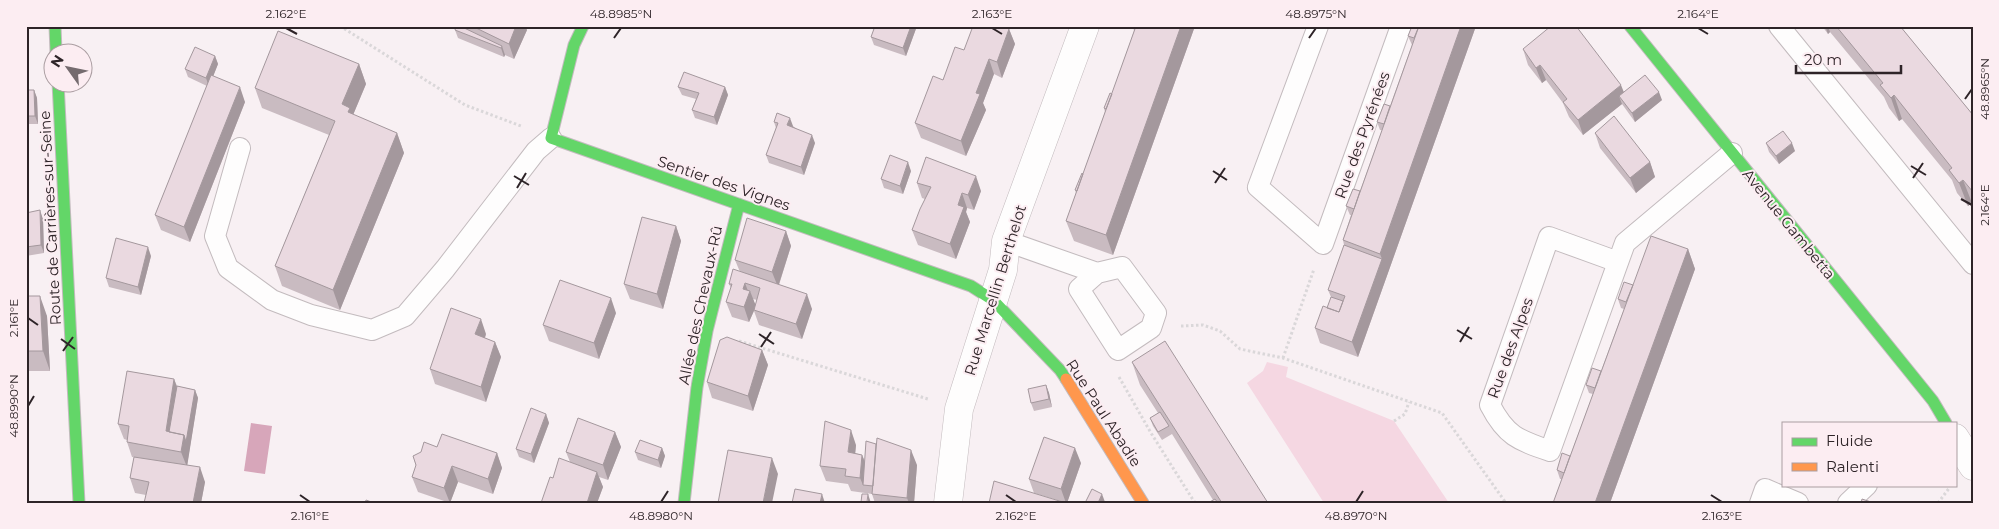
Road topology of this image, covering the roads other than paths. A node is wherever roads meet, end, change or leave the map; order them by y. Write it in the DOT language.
graph roads {
  1 [pos="55,26"];
  2 [pos="583,26"];
  3 [pos="1085,26"];
  4 [pos="1318,26"];
  5 [pos="1401,26"];
  6 [pos="1630,26"];
  7 [pos="1779,26"];
  8 [pos="56,42"];
  9 [pos="59,92"];
  10 [pos="551,138"];
  11 [pos="240,148"];
  12 [pos="1732,153"];
  13 [pos="739,204"];
  14 [pos="1006,241"];
  15 [pos="1618,262"];
  16 [pos="1973,264"];
  17 [pos="1097,273"];
  18 [pos="993,300"];
  19 [pos="1944,422"];
  20 [pos="1956,441"];
  21 [pos="1973,466"];
  22 [pos="1866,486"];
  23 [pos="78,503"];
  24 [pos="684,503"];
  25 [pos="948,503"];
  26 [pos="1143,503"];
  27 [pos="1760,503"];
  28 [pos="1798,503"];
  29 [pos="1848,503"];
  1 -- 8 [label="street"];
  2 -- 10 [label="street"];
  3 -- 14 [label="street, Rue Marcellin Berthelot"];
  4 -- 5 [label="lane, Rue des Pyrénées"];
  6 -- 12 [label="street, Avenue Gambetta"];
  7 -- 16 [label="lane"];
  9 -- 23 [label="street, Route de Carrières-sur-Seine"];
  10 -- 11 [label="lane"];
  10 -- 13 [label="street, Sentier des Vignes"];
  12 -- 15 [label="lane, Rue des Alpes"];
  12 -- 19 [label="street, Avenue Gambetta"];
  13 -- 18 [label="street, Sentier des Vignes"];
  13 -- 24 [label="street, Allée des Chevaux-Rû"];
  14 -- 17 [label="lane"];
  14 -- 18 [label="street, Rue Marcellin Berthelot"];
  15 -- 15 [label="lane, Rue des Alpes"];
  17 -- 17 [label="lane"];
  18 -- 25 [label="street, Rue Marcellin Berthelot"];
  18 -- 26 [label="street, Rue Paul Abadie"];
  20 -- 21 [label="street, Avenue Gambetta"];
  22 -- 29 [label="lane"];
  27 -- 28 [label="lane"];
}
